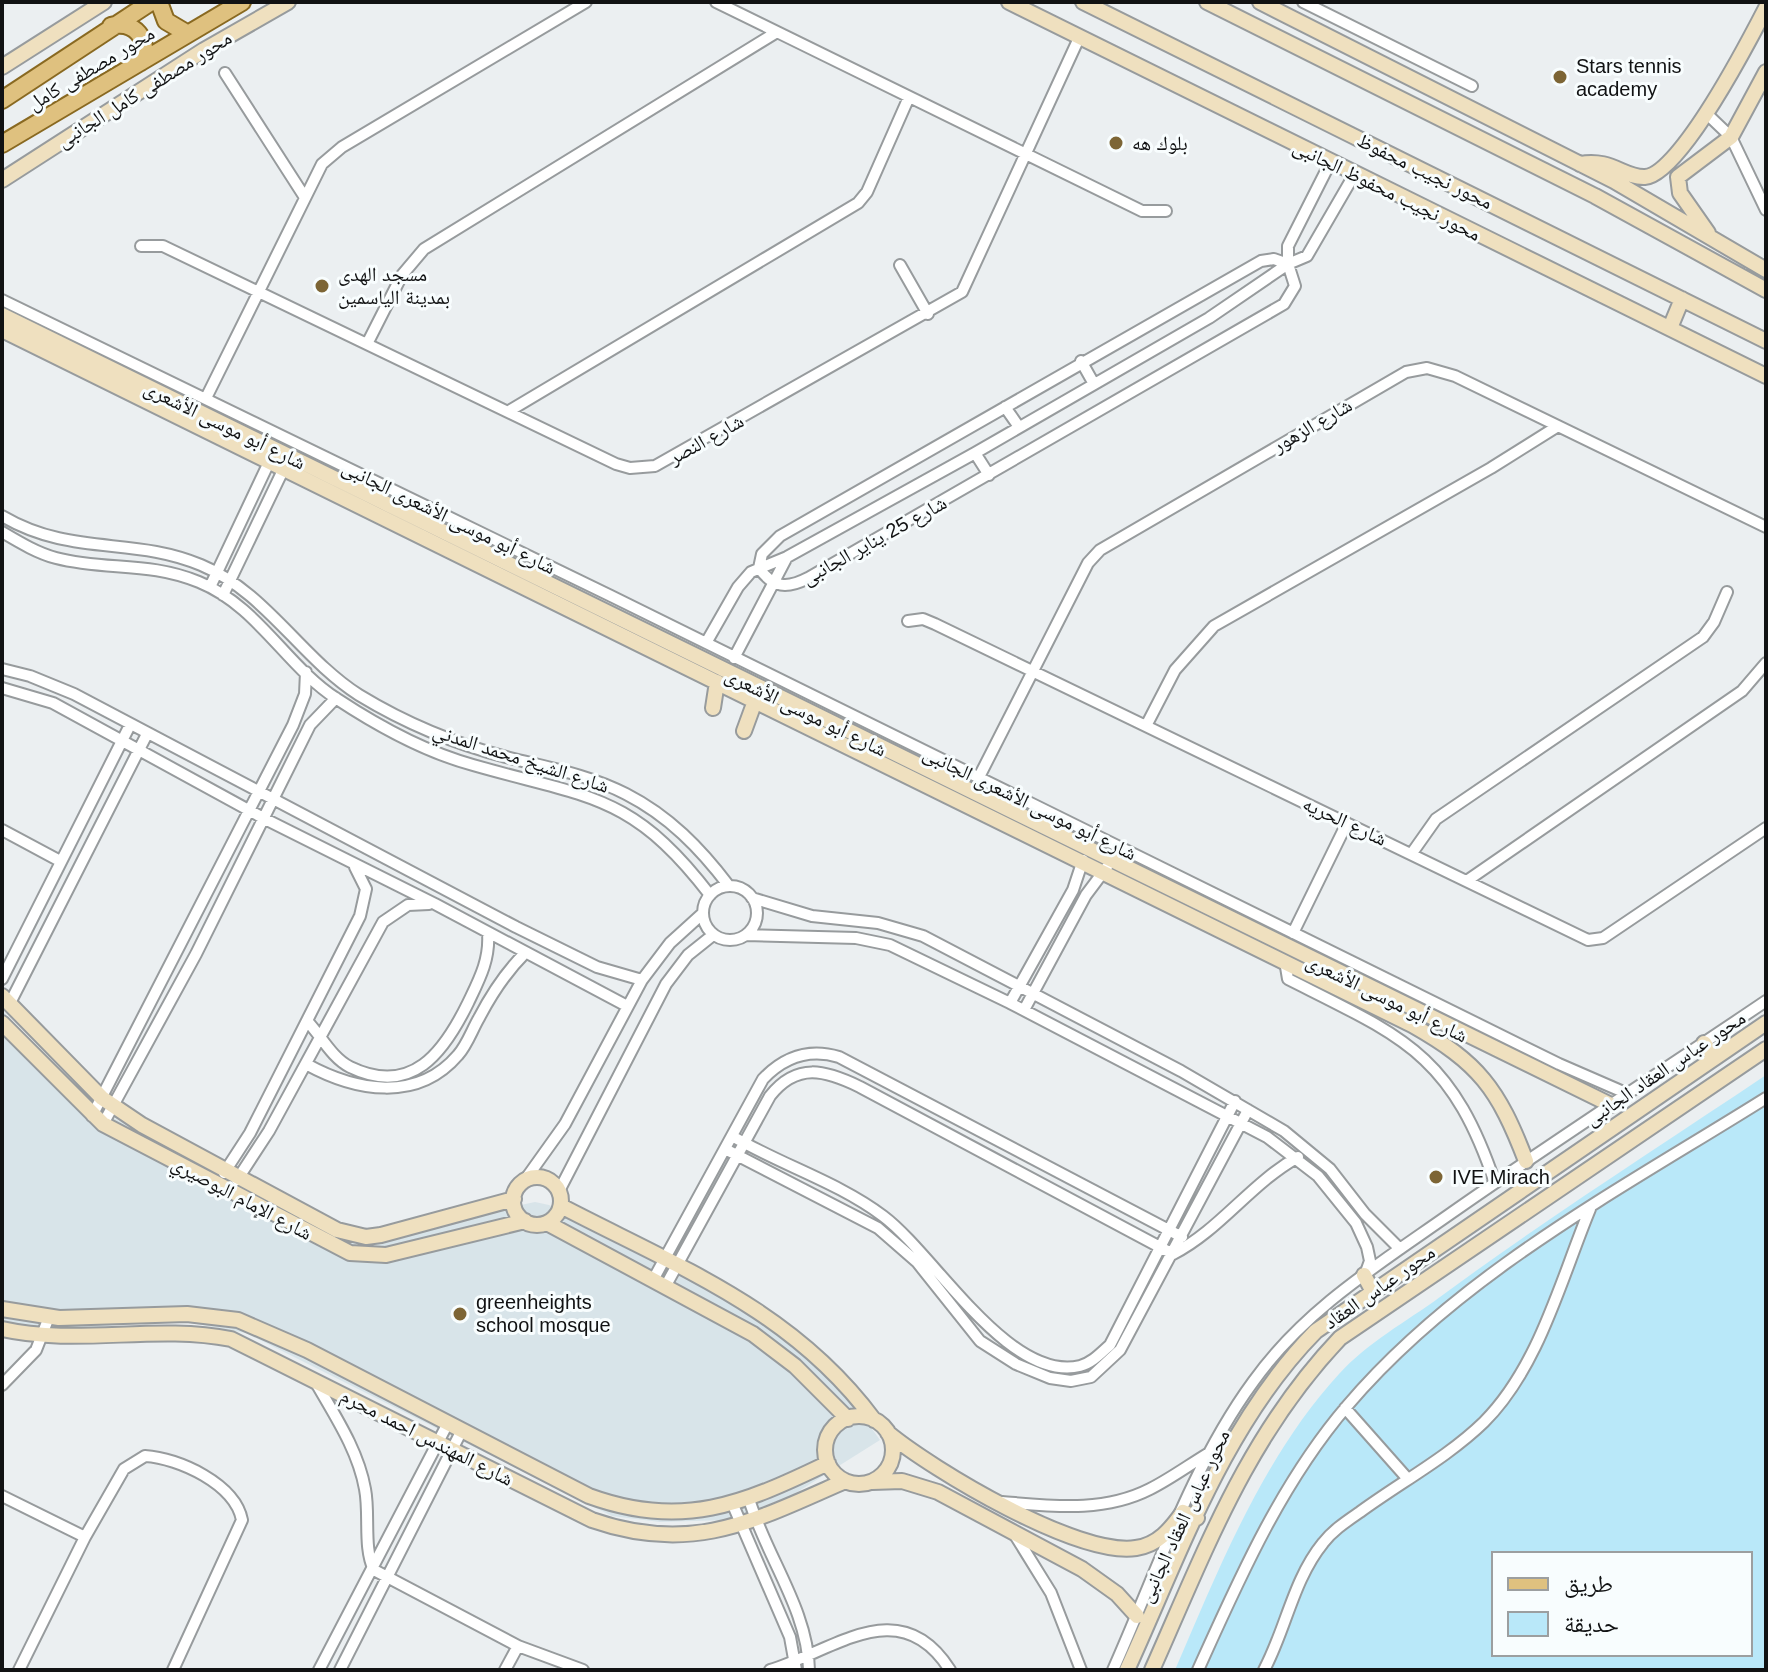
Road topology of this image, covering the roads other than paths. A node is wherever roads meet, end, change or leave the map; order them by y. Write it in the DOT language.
graph roads {
  1 [pos="104,2"];
  2 [pos="151,2"];
  3 [pos="159,2"];
  4 [pos="242,2"];
  5 [pos="288,2"];
  6 [pos="586,2"];
  7 [pos="716,2"];
  8 [pos="1009,2"];
  9 [pos="1083,2"];
  10 [pos="1207,2"];
  11 [pos="1260,2"];
  12 [pos="1303,2"];
  13 [pos="1766,8"];
  14 [pos="109,27"];
  15 [pos="777,32"];
  16 [pos="188,34"];
  17 [pos="1079,38"];
  18 [pos="141,62"];
  19 [pos="2,67"];
  20 [pos="1766,72"];
  21 [pos="225,73"];
  22 [pos="1415,80"];
  23 [pos="1472,86"];
  24 [pos="909,97"];
  25 [pos="2,100"];
  26 [pos="1403,101"];
  27 [pos="1708,115"];
  28 [pos="1731,137"];
  29 [pos="2,144"];
  30 [pos="1026,154"];
  31 [pos="1330,163"];
  32 [pos="1579,164"];
  33 [pos="1354,175"];
  34 [pos="2,180"];
  35 [pos="304,196"];
  36 [pos="1766,210"];
  37 [pos="1166,211"];
  38 [pos="1716,243"];
  39 [pos="141,246"];
  40 [pos="1288,264"];
  41 [pos="900,265"];
  42 [pos="1766,270"];
  43 [pos="1766,290"];
  44 [pos="259,291"];
  45 [pos="1682,299"];
  46 [pos="2,300"];
  47 [pos="928,314"];
  48 [pos="2,315"];
  49 [pos="1670,328"];
  50 [pos="2,330"];
  51 [pos="1766,341"];
  52 [pos="367,344"];
  53 [pos="1081,361"];
  54 [pos="1766,376"];
  55 [pos="1094,384"];
  56 [pos="206,398"];
  57 [pos="1005,407"];
  58 [pos="509,411"];
  59 [pos="1558,426"];
  60 [pos="1019,427"];
  61 [pos="975,453"];
  62 [pos="272,456"];
  63 [pos="287,463"];
  64 [pos="989,475"];
  65 [pos="2,516"];
  66 [pos="1766,527"];
  67 [pos="2,532"];
  68 [pos="787,557"];
  69 [pos="759,568"];
  70 [pos="217,572"];
  71 [pos="230,579"];
  72 [pos="773,584"];
  73 [pos="210,587"];
  74 [pos="1727,592"];
  75 [pos="223,595"];
  76 [pos="908,621"];
  77 [pos="706,643"];
  78 [pos="734,658"];
  79 [pos="1766,663"];
  80 [pos="2,669"];
  81 [pos="1033,669"];
  82 [pos="306,672"];
  83 [pos="717,682"];
  84 [pos="2,688"];
  85 [pos="336,698"];
  86 [pos="755,701"];
  87 [pos="713,708"];
  88 [pos="1147,724"];
  89 [pos="130,725"];
  90 [pos="744,731"];
  91 [pos="147,734"];
  92 [pos="121,742"];
  93 [pos="855,744"];
  94 [pos="139,752"];
  95 [pos="979,777"];
  96 [pos="257,793"];
  97 [pos="274,801"];
  98 [pos="249,811"];
  99 [pos="265,819"];
  100 [pos="1347,823"];
  101 [pos="1766,828"];
  102 [pos="2,830"];
  103 [pos="1412,853"];
  104 [pos="1085,856"];
  105 [pos="60,861"];
  106 [pos="392,864"];
  107 [pos="354,865"];
  108 [pos="1107,867"];
  109 [pos="384,880"];
  110 [pos="1468,880"];
  111 [pos="729,886"];
  112 [pos="710,895"];
  113 [pos="752,898"];
  114 [pos="435,904"];
  115 [pos="702,914"];
  116 [pos="516,927"];
  117 [pos="488,933"];
  118 [pos="1293,933"];
  119 [pos="713,935"];
  120 [pos="746,935"];
  121 [pos="508,943"];
  122 [pos="525,953"];
  123 [pos="1285,961"];
  124 [pos="2,979"];
  125 [pos="642,980"];
  126 [pos="1020,985"];
  127 [pos="1033,993"];
  128 [pos="6,1000"];
  129 [pos="1766,1001"];
  130 [pos="1010,1003"];
  131 [pos="627,1006"];
  132 [pos="1024,1010"];
  133 [pos="1414,1019"];
  134 [pos="308,1022"];
  135 [pos="2,1023"];
  136 [pos="1766,1023"];
  137 [pos="321,1036"];
  138 [pos="1406,1041"];
  139 [pos="1704,1043"];
  140 [pos="1766,1049"];
  141 [pos="822,1053"];
  142 [pos="1714,1058"];
  143 [pos="306,1064"];
  144 [pos="819,1071"];
  145 [pos="888,1082"];
  146 [pos="1628,1094"];
  147 [pos="1766,1098"];
  148 [pos="880,1099"];
  149 [pos="1235,1101"];
  150 [pos="108,1103"];
  151 [pos="1611,1105"];
  152 [pos="1248,1110"];
  153 [pos="1226,1116"];
  154 [pos="98,1120"];
  155 [pos="1241,1124"];
  156 [pos="732,1136"];
  157 [pos="743,1143"];
  158 [pos="725,1149"];
  159 [pos="737,1154"];
  160 [pos="1298,1157"];
  161 [pos="1526,1161"];
  162 [pos="233,1173"];
  163 [pos="525,1180"];
  164 [pos="1495,1183"];
  165 [pos="223,1188"];
  166 [pos="514,1199"];
  167 [pos="560,1199"];
  168 [pos="1590,1209"];
  169 [pos="1365,1214"];
  170 [pos="885,1218"];
  171 [pos="525,1221"];
  172 [pos="547,1223"];
  173 [pos="1356,1223"];
  174 [pos="878,1228"];
  175 [pos="1167,1229"];
  176 [pos="1182,1237"];
  177 [pos="1158,1247"];
  178 [pos="1400,1249"];
  179 [pos="1173,1254"];
  180 [pos="671,1263"];
  181 [pos="1364,1275"];
  182 [pos="659,1283"];
  183 [pos="1372,1290"];
  184 [pos="2,1309"];
  185 [pos="49,1317"];
  186 [pos="2,1329"];
  187 [pos="44,1337"];
  188 [pos="314,1380"];
  189 [pos="2,1385"];
  190 [pos="1345,1408"];
  191 [pos="848,1419"];
  192 [pos="874,1420"];
  193 [pos="448,1423"];
  194 [pos="462,1430"];
  195 [pos="888,1433"];
  196 [pos="437,1443"];
  197 [pos="452,1451"];
  198 [pos="1210,1452"];
  199 [pos="828,1463"];
  200 [pos="1407,1478"];
  201 [pos="845,1481"];
  202 [pos="872,1482"];
  203 [pos="2,1496"];
  204 [pos="749,1499"];
  205 [pos="1001,1502"];
  206 [pos="733,1505"];
  207 [pos="1190,1515"];
  208 [pos="755,1520"];
  209 [pos="740,1527"];
  210 [pos="1015,1535"];
  211 [pos="85,1537"];
  212 [pos="374,1570"];
  213 [pos="388,1577"];
  214 [pos="1137,1616"];
  215 [pos="518,1646"];
  216 [pos="809,1654"];
  217 [pos="796,1665"];
  218 [pos="19,1670"];
  219 [pos="173,1670"];
  220 [pos="319,1670"];
  221 [pos="340,1670"];
  222 [pos="505,1670"];
  223 [pos="583,1670"];
  224 [pos="770,1670"];
  225 [pos="809,1670"];
  226 [pos="950,1670"];
  227 [pos="1081,1670"];
  228 [pos="1113,1670"];
  229 [pos="1127,1670"];
  230 [pos="1152,1670"];
  231 [pos="1198,1670"];
  232 [pos="1264,1670"];
  1 -- 19 [label="street"];
  2 -- 14 [label="main road, محور مصطفى كامل"];
  3 -- 16 [label="main road"];
  4 -- 16 [label="main road, محور مصطفى كامل"];
  5 -- 34 [label="street, محور مصطفى كامل الجانبى"];
  6 -- 35 [label="street"];
  7 -- 15 [label="street"];
  8 -- 17 [label="street, محور نجيب محفوظ الجانبى"];
  9 -- 45 [label="street, محور نجيب محفوظ"];
  10 -- 26 [label="street"];
  11 -- 22 [label="street"];
  12 -- 23 [label="street"];
  13 -- 27 [label="street"];
  14 -- 18 [label="main road"];
  14 -- 25 [label="main road, محور مصطفى كامل"];
  15 -- 24 [label="street"];
  15 -- 52 [label="street"];
  16 -- 18 [label="main road, محور مصطفى كامل"];
  17 -- 30 [label="street, شارع النصر"];
  17 -- 31 [label="street, محور نجيب محفوظ الجانبى"];
  18 -- 29 [label="main road, محور مصطفى كامل"];
  20 -- 28 [label="street"];
  21 -- 35 [label="street"];
  22 -- 26 [label="street"];
  22 -- 32 [label="street"];
  24 -- 30 [label="street"];
  24 -- 58 [label="street"];
  26 -- 43 [label="street"];
  27 -- 28 [label="street"];
  27 -- 32 [label="street"];
  28 -- 36 [label="street"];
  28 -- 38 [label="street"];
  30 -- 37 [label="street"];
  30 -- 47 [label="street, شارع النصر"];
  31 -- 33 [label="street, محور نجيب محفوظ الجانبى"];
  31 -- 40 [label="street, شارع 25 يناير الجانبى"];
  32 -- 38 [label="street"];
  33 -- 40 [label="street"];
  33 -- 49 [label="street, محور نجيب محفوظ الجانبى"];
  35 -- 44 [label="street"];
  38 -- 42 [label="street"];
  39 -- 44 [label="street, شارع النصر"];
  40 -- 53 [label="street"];
  40 -- 55 [label="street"];
  40 -- 64 [label="street, شارع 25 يناير الجانبى"];
  41 -- 47 [label="street"];
  44 -- 52 [label="street, شارع النصر"];
  44 -- 56 [label="street"];
  45 -- 49 [label="street"];
  45 -- 51 [label="street, محور نجيب محفوظ"];
  46 -- 56 [label="street, شارع أبو موسى الأشعرى الجانبى"];
  47 -- 58 [label="street, شارع النصر"];
  48 -- 62 [label="street, شارع أبو موسى الأشعرى"];
  49 -- 54 [label="street, محور نجيب محفوظ الجانبى"];
  50 -- 62 [label="street, شارع أبو موسى الأشعرى"];
  52 -- 58 [label="street, شارع النصر"];
  53 -- 55 [label="street"];
  53 -- 57 [label="street"];
  55 -- 60 [label="street"];
  56 -- 77 [label="street, شارع أبو موسى الأشعرى الجانبى"];
  57 -- 60 [label="street"];
  57 -- 69 [label="street"];
  59 -- 66 [label="street, شارع الزهور"];
  59 -- 81 [label="street, شارع الزهور"];
  59 -- 88 [label="street"];
  60 -- 61 [label="street"];
  61 -- 64 [label="street"];
  61 -- 68 [label="street"];
  62 -- 63 [label="street, شارع أبو موسى الأشعرى"];
  62 -- 70 [label="street"];
  63 -- 71 [label="street"];
  63 -- 83 [label="street, شارع أبو موسى الأشعرى"];
  63 -- 93 [label="street, شارع أبو موسى الأشعرى"];
  64 -- 72 [label="street, شارع 25 يناير الجانبى"];
  65 -- 70 [label="street, شارع الشيخ محمد المدني"];
  67 -- 73 [label="street, شارع الشيخ محمد المدني"];
  68 -- 69 [label="street"];
  68 -- 72 [label="street"];
  69 -- 72 [label="street, شارع 25 يناير الجانبى"];
  69 -- 77 [label="street"];
  70 -- 71 [label="street, شارع الشيخ محمد المدني"];
  70 -- 73 [label="street"];
  71 -- 75 [label="street"];
  71 -- 111 [label="street, شارع الشيخ محمد المدني"];
  72 -- 78 [label="street"];
  73 -- 75 [label="street, شارع الشيخ محمد المدني"];
  74 -- 103 [label="street"];
  75 -- 82 [label="street, شارع الشيخ محمد المدني"];
  76 -- 81 [label="street, شارع الحريه"];
  77 -- 78 [label="street, شارع أبو موسى الأشعرى الجانبى"];
  78 -- 95 [label="street, شارع أبو موسى الأشعرى الجانبى"];
  79 -- 110 [label="street"];
  80 -- 89 [label="street"];
  81 -- 88 [label="street, شارع الحريه"];
  81 -- 95 [label="street, شارع الزهور"];
  82 -- 85 [label="street, شارع الشيخ محمد المدني"];
  82 -- 96 [label="street"];
  83 -- 86 [label="street, شارع أبو موسى الأشعرى"];
  83 -- 87 [label="street"];
  84 -- 92 [label="street"];
  85 -- 97 [label="street"];
  85 -- 112 [label="street, شارع الشيخ محمد المدني"];
  86 -- 90 [label="street"];
  86 -- 93 [label="street, شارع أبو موسى الأشعرى"];
  88 -- 100 [label="street, شارع الحريه"];
  89 -- 91 [label="street"];
  89 -- 92 [label="street"];
  91 -- 94 [label="street"];
  91 -- 96 [label="street"];
  92 -- 94 [label="street"];
  92 -- 105 [label="street"];
  93 -- 104 [label="street, شارع أبو موسى الأشعرى"];
  94 -- 98 [label="street"];
  94 -- 128 [label="street"];
  95 -- 118 [label="street, شارع أبو موسى الأشعرى الجانبى"];
  96 -- 97 [label="street"];
  96 -- 98 [label="street"];
  97 -- 99 [label="street"];
  97 -- 106 [label="street"];
  98 -- 99 [label="street"];
  98 -- 150 [label="street"];
  99 -- 107 [label="street"];
  99 -- 150 [label="street"];
  100 -- 103 [label="street, شارع الحريه"];
  100 -- 118 [label="street"];
  101 -- 110 [label="street, شارع الحريه"];
  102 -- 105 [label="street"];
  103 -- 110 [label="street, شارع الحريه"];
  104 -- 108 [label="street, شارع أبو موسى الأشعرى"];
  104 -- 126 [label="street"];
  105 -- 124 [label="street"];
  106 -- 109 [label="street"];
  106 -- 116 [label="street"];
  107 -- 109 [label="street"];
  107 -- 134 [label="street"];
  108 -- 123 [label="street, شارع أبو موسى الأشعرى"];
  108 -- 127 [label="street"];
  108 -- 133 [label="street, شارع أبو موسى الأشعرى"];
  109 -- 114 [label="street"];
  111 -- 112 [label="street"];
  111 -- 113 [label="street"];
  112 -- 115 [label="street"];
  113 -- 120 [label="street"];
  113 -- 126 [label="street"];
  114 -- 117 [label="street"];
  114 -- 137 [label="street"];
  115 -- 119 [label="street"];
  115 -- 125 [label="street"];
  116 -- 121 [label="street"];
  116 -- 125 [label="street"];
  117 -- 121 [label="street"];
  117 -- 137 [label="street"];
  118 -- 146 [label="street, شارع أبو موسى الأشعرى الجانبى"];
  119 -- 120 [label="street"];
  119 -- 167 [label="street"];
  120 -- 130 [label="street"];
  121 -- 122 [label="street"];
  122 -- 131 [label="street"];
  122 -- 143 [label="street"];
  123 -- 133 [label="street, شارع أبو موسى الأشعرى"];
  123 -- 138 [label="street"];
  125 -- 131 [label="street"];
  126 -- 127 [label="street"];
  126 -- 130 [label="street"];
  127 -- 132 [label="street"];
  127 -- 149 [label="street"];
  128 -- 150 [label="street, شارع الإمام البوصيري"];
  129 -- 139 [label="street, محور عباس العقاد الجانبى"];
  130 -- 132 [label="street"];
  131 -- 163 [label="street"];
  132 -- 153 [label="street"];
  133 -- 138 [label="street"];
  133 -- 151 [label="street, شارع أبو موسى الأشعرى"];
  133 -- 161 [label="street, شارع أبو موسى الأشعرى"];
  134 -- 137 [label="street"];
  134 -- 162 [label="street"];
  135 -- 154 [label="street, شارع الإمام البوصيري"];
  136 -- 142 [label="street, محور عباس العقاد"];
  137 -- 143 [label="street"];
  138 -- 164 [label="street"];
  139 -- 142 [label="street"];
  139 -- 146 [label="street, محور عباس العقاد الجانبى"];
  140 -- 230 [label="street, محور عباس العقاد"];
  141 -- 144 [label="street"];
  141 -- 145 [label="street"];
  141 -- 156 [label="street"];
  142 -- 183 [label="street, محور عباس العقاد"];
  143 -- 162 [label="street"];
  144 -- 148 [label="street"];
  144 -- 157 [label="street"];
  145 -- 148 [label="street"];
  145 -- 175 [label="street"];
  146 -- 151 [label="street, محور عباس العقاد الجانبى"];
  147 -- 168 [label="street"];
  148 -- 177 [label="street"];
  149 -- 152 [label="street"];
  149 -- 153 [label="street"];
  150 -- 154 [label="street"];
  150 -- 162 [label="street, شارع الإمام البوصيري"];
  151 -- 161 [label="street, محور عباس العقاد الجانبى"];
  152 -- 155 [label="street"];
  152 -- 169 [label="street"];
  153 -- 155 [label="street"];
  153 -- 175 [label="street"];
  154 -- 165 [label="street, شارع الإمام البوصيري"];
  155 -- 160 [label="street"];
  155 -- 176 [label="street"];
  156 -- 157 [label="street"];
  156 -- 158 [label="street"];
  157 -- 159 [label="street"];
  157 -- 170 [label="street"];
  158 -- 159 [label="street"];
  158 -- 180 [label="street"];
  159 -- 174 [label="street"];
  159 -- 180 [label="street"];
  160 -- 173 [label="street"];
  160 -- 179 [label="street"];
  161 -- 164 [label="street, محور عباس العقاد الجانبى"];
  162 -- 165 [label="street"];
  162 -- 166 [label="street, شارع الإمام البوصيري"];
  163 -- 166 [label="street"];
  163 -- 167 [label="street"];
  164 -- 178 [label="street, محور عباس العقاد الجانبى"];
  165 -- 171 [label="street, شارع الإمام البوصيري"];
  166 -- 171 [label="street"];
  167 -- 172 [label="street"];
  167 -- 180 [label="street"];
  168 -- 190 [label="street"];
  168 -- 200 [label="street"];
  169 -- 173 [label="street"];
  169 -- 178 [label="street"];
  170 -- 174 [label="street"];
  170 -- 177 [label="street"];
  171 -- 172 [label="street"];
  172 -- 182 [label="street"];
  173 -- 181 [label="street"];
  174 -- 179 [label="street"];
  175 -- 176 [label="street"];
  175 -- 177 [label="street"];
  176 -- 179 [label="street"];
  177 -- 179 [label="street"];
  178 -- 181 [label="street, محور عباس العقاد الجانبى"];
  180 -- 182 [label="street"];
  180 -- 192 [label="street"];
  181 -- 183 [label="street"];
  181 -- 198 [label="street, محور عباس العقاد الجانبى"];
  182 -- 191 [label="street"];
  183 -- 207 [label="street, محور عباس العقاد"];
  184 -- 185 [label="street, شارع المهندس احمد محرم"];
  185 -- 187 [label="street"];
  185 -- 193 [label="street, شارع المهندس احمد محرم"];
  186 -- 187 [label="street, شارع المهندس احمد محرم"];
  187 -- 188 [label="street, شارع المهندس احمد محرم"];
  187 -- 189 [label="street"];
  188 -- 196 [label="street, شارع المهندس احمد محرم"];
  188 -- 212 [label="street"];
  190 -- 200 [label="street"];
  190 -- 231 [label="street"];
  191 -- 192 [label="street"];
  191 -- 199 [label="street"];
  192 -- 195 [label="street"];
  193 -- 194 [label="street, شارع المهندس احمد محرم"];
  193 -- 196 [label="street"];
  194 -- 197 [label="street"];
  194 -- 206 [label="street, شارع المهندس احمد محرم"];
  195 -- 202 [label="street"];
  195 -- 205 [label="street"];
  196 -- 197 [label="street, شارع المهندس احمد محرم"];
  196 -- 212 [label="street"];
  197 -- 209 [label="street, شارع المهندس احمد محرم"];
  197 -- 213 [label="street"];
  198 -- 205 [label="street"];
  198 -- 207 [label="street, محور عباس العقاد الجانبى"];
  199 -- 201 [label="street"];
  199 -- 204 [label="street, شارع المهندس احمد محرم"];
  200 -- 232 [label="street"];
  201 -- 202 [label="street"];
  201 -- 208 [label="street, شارع المهندس احمد محرم"];
  202 -- 210 [label="street"];
  203 -- 211 [label="street"];
  204 -- 206 [label="street, شارع المهندس احمد محرم"];
  204 -- 208 [label="street"];
  205 -- 207 [label="street"];
  206 -- 209 [label="street"];
  207 -- 214 [label="street, محور عباس العقاد الجانبى"];
  207 -- 229 [label="street, محور عباس العقاد"];
  208 -- 209 [label="street, شارع المهندس احمد محرم"];
  208 -- 216 [label="street"];
  209 -- 217 [label="street"];
  210 -- 214 [label="street"];
  210 -- 227 [label="street"];
  211 -- 218 [label="street"];
  211 -- 219 [label="street"];
  212 -- 213 [label="street"];
  212 -- 220 [label="street"];
  213 -- 215 [label="street"];
  213 -- 221 [label="street"];
  214 -- 228 [label="street, محور عباس العقاد الجانبى"];
  215 -- 222 [label="street"];
  215 -- 223 [label="street"];
  216 -- 217 [label="street"];
  216 -- 225 [label="street"];
  216 -- 226 [label="street"];
  217 -- 224 [label="street"];
}
